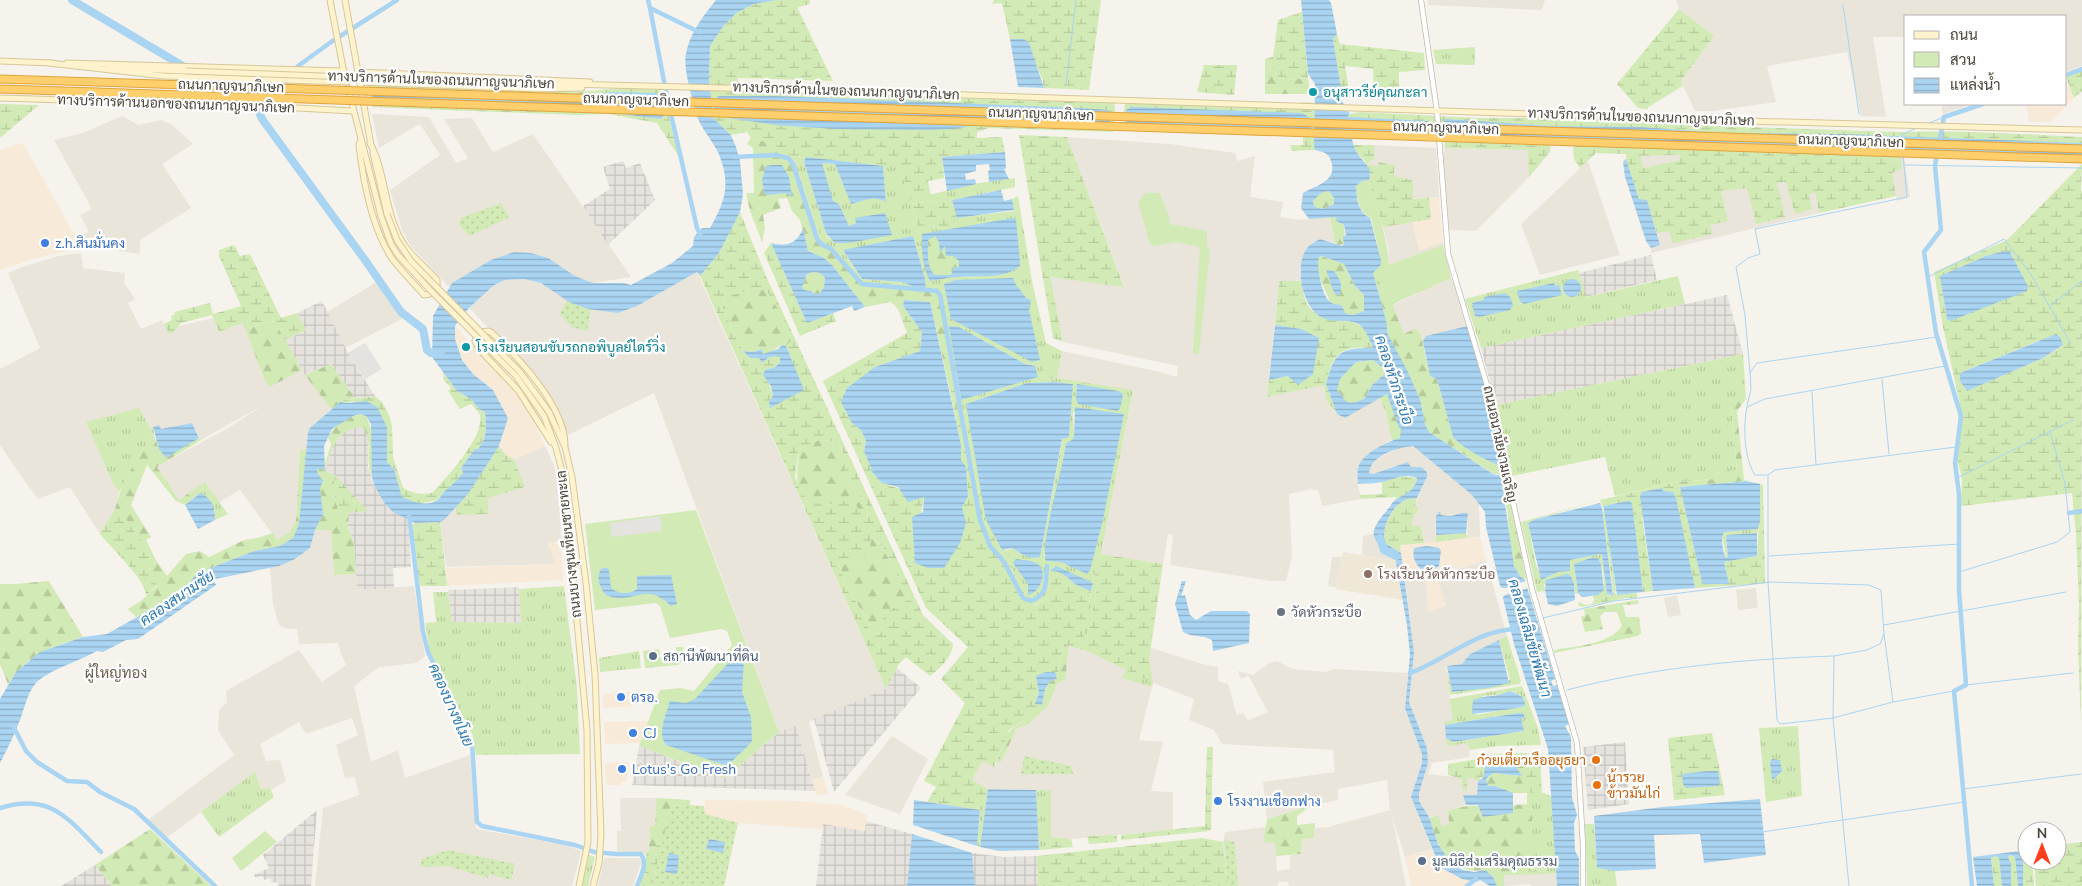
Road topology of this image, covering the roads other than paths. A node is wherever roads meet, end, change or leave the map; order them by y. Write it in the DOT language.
graph roads {
  1 [pos="330,0"];
  2 [pos="345,0"];
  3 [pos="1421,0"];
  4 [pos="0,62"];
  5 [pos="49,63"];
  6 [pos="344,71"];
  7 [pos="358,72"];
  8 [pos="0,79"];
  9 [pos="347,82"];
  10 [pos="360,82"];
  11 [pos="625,86"];
  12 [pos="0,89"];
  13 [pos="0,98"];
  14 [pos="1437,111"];
  15 [pos="353,112"];
  16 [pos="2082,130"];
  17 [pos="361,140"];
  18 [pos="370,143"];
  19 [pos="2082,149"];
  20 [pos="2082,159"];
  21 [pos="565,447"];
  22 [pos="556,448"];
  23 [pos="580,886"];
  24 [pos="593,886"];
  25 [pos="1582,886"];
  1 -- 6 [label="main road, ถนนบางขุนเทียนชายทะเล"];
  2 -- 7 [label="main road, ถนนบางขุนเทียนชายทะเล"];
  3 -- 14 [label="street, ถนนอนามัยงามเจริญ"];
  4 -- 5 [label="main road, ทางบริการด้านในของถนนกาญจนาภิเษก"];
  5 -- 6 [label="main road"];
  5 -- 9 [label="main road"];
  5 -- 11 [label="main road, ทางบริการด้านในของถนนกาญจนาภิเษก, bridge"];
  6 -- 9 [label="main road, ถนนบางขุนเทียนชายทะเล"];
  7 -- 10 [label="main road, ถนนบางขุนเทียนชายทะเล"];
  7 -- 11 [label="main road"];
  8 -- 19 [label="highway, ถนนกาญจนาภิเษก, bridge"];
  9 -- 15 [label="main road, ถนนบางขุนเทียนชายทะเล"];
  10 -- 11 [label="main road"];
  10 -- 18 [label="main road, ถนนบางขุนเทียนชายทะเล"];
  11 -- 14 [label="main road, ทางบริการด้านในของถนนกาญจนาภิเษก"];
  12 -- 20 [label="highway, ถนนกาญจนาภิเษก, bridge"];
  13 -- 15 [label="main road, ทางบริการด้านนอกของถนนกาญจนาภิเษก"];
  14 -- 16 [label="main road, ทางบริการด้านในของถนนกาญจนาภิเษก"];
  14 -- 25 [label="street, ถนนอนามัยงามเจริญ"];
  15 -- 17 [label="main road, ถนนบางขุนเทียนชายทะเล"];
  17 -- 18 [label="main road"];
  17 -- 22 [label="main road, ถนนบางขุนเทียนชายทะเล, bridge"];
  18 -- 21 [label="main road, ถนนบางขุนเทียนชายทะเล, bridge"];
  21 -- 22 [label="main road"];
  21 -- 24 [label="main road, ถนนบางขุนเทียนชายทะเล"];
  22 -- 23 [label="main road, ถนนบางขุนเทียนชายทะเล"];
}
